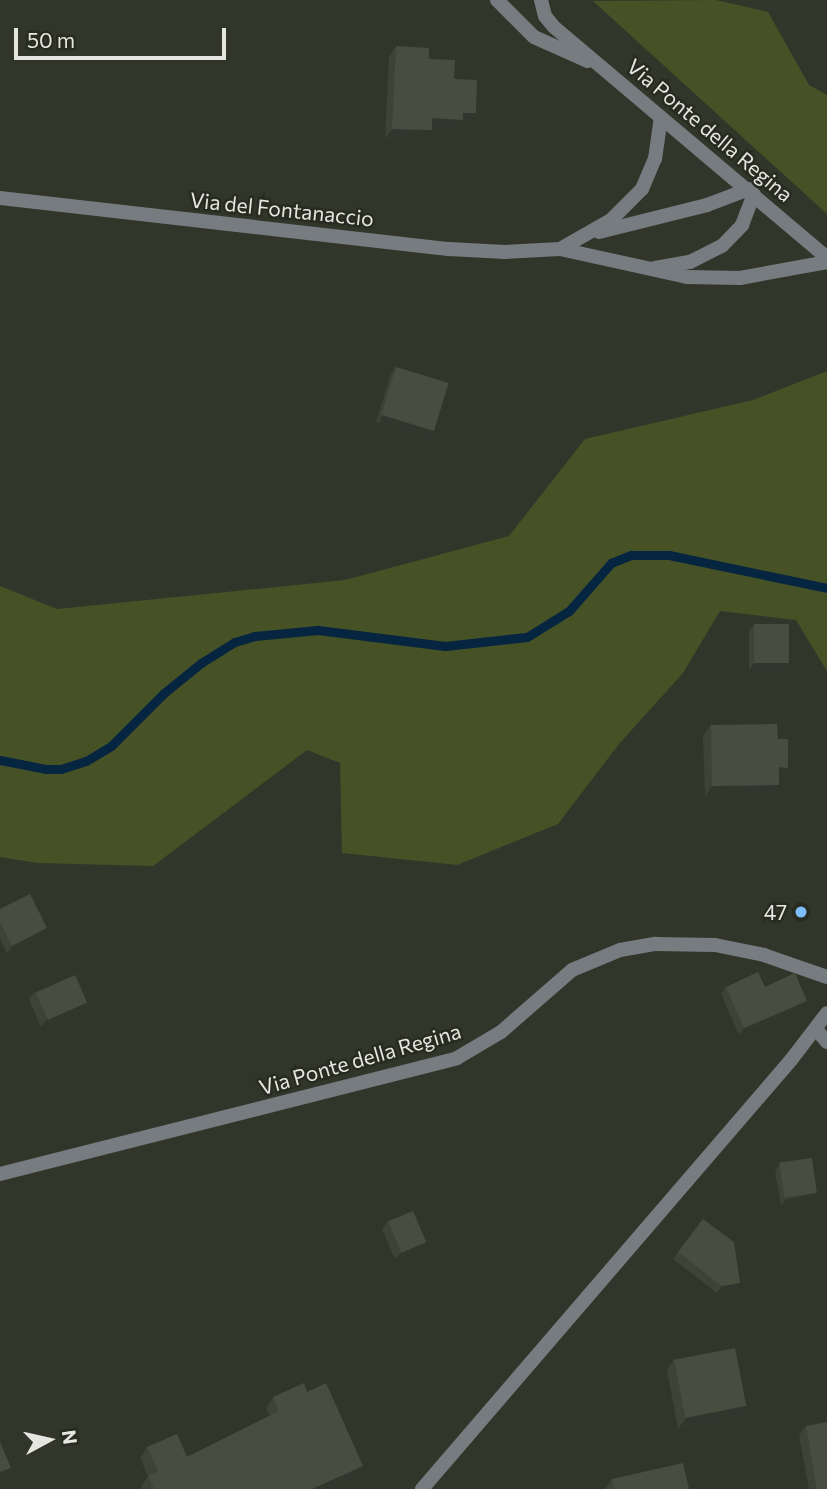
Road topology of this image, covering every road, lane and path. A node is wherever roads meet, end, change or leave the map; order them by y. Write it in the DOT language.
graph roads {
  1 [pos="497,0"];
  2 [pos="541,0"];
  3 [pos="596,64"];
  4 [pos="661,117"];
  5 [pos="751,192"];
  6 [pos="0,198"];
  7 [pos="585,235"];
  8 [pos="560,249"];
  9 [pos="827,260"];
  10 [pos="640,269"];
  11 [pos="827,977"];
  12 [pos="827,1013"];
  13 [pos="816,1028"];
  14 [pos="827,1042"];
  15 [pos="0,1174"];
  16 [pos="422,1489"];
  1 -- 3 [label="street, Via Ponte della Regina"];
  2 -- 3 [label="street, Via Ponte della Regina"];
  3 -- 4 [label="street, Via Ponte della Regina"];
  4 -- 5 [label="street, Via Ponte della Regina"];
  4 -- 7 [label="street, Via del Fontanaccio"];
  5 -- 7 [label="street, Via del Fontanaccio"];
  5 -- 9 [label="street, Via Ponte della Regina"];
  5 -- 10 [label="street, Via del Fontanaccio"];
  6 -- 8 [label="street, Via del Fontanaccio"];
  7 -- 8 [label="street, Via del Fontanaccio"];
  8 -- 10 [label="street, Via del Fontanaccio"];
  9 -- 10 [label="street, Via del Fontanaccio"];
  11 -- 15 [label="street, Via Ponte della Regina"];
  12 -- 13 [label="street"];
  13 -- 14 [label="street"];
  13 -- 16 [label="street"];
}
